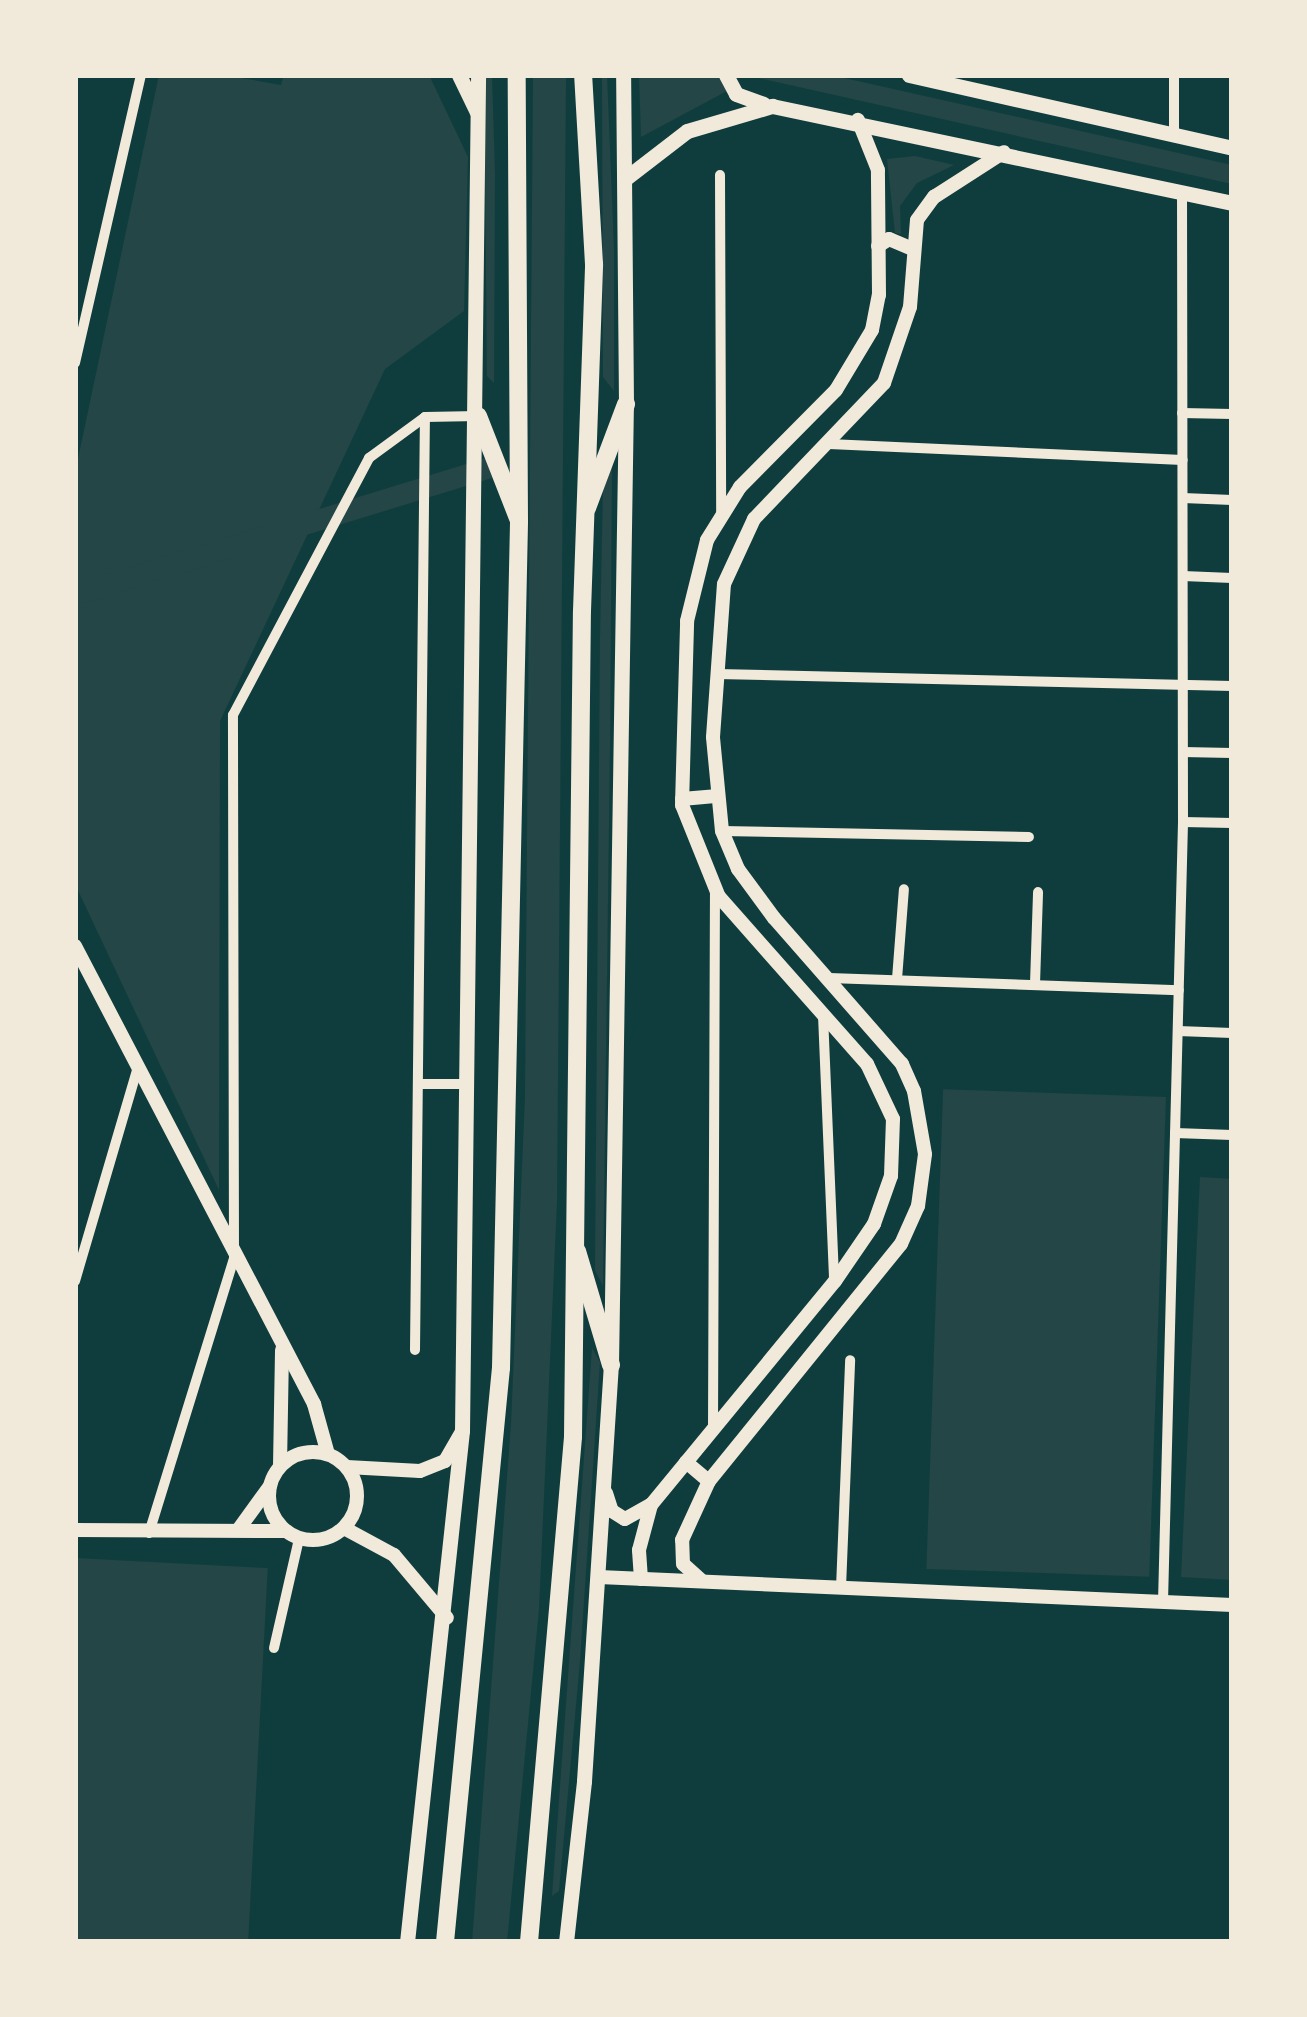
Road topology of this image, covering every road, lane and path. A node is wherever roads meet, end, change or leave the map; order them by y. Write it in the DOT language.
graph roads {
  1 [pos="141,75"];
  2 [pos="459,75"];
  3 [pos="478,75"];
  4 [pos="517,75"];
  5 [pos="583,75"];
  6 [pos="623,75"];
  7 [pos="726,75"];
  8 [pos="1174,75"];
  9 [pos="916,76"];
  10 [pos="772,106"];
  11 [pos="482,120"];
  12 [pos="858,120"];
  13 [pos="1174,136"];
  14 [pos="1232,148"];
  15 [pos="1004,152"];
  16 [pos="720,176"];
  17 [pos="626,178"];
  18 [pos="1182,192"];
  19 [pos="1232,203"];
  20 [pos="878,246"];
  21 [pos="912,249"];
  22 [pos="80,310"];
  23 [pos="75,363"];
  24 [pos="626,404"];
  25 [pos="1182,413"];
  26 [pos="1232,414"];
  27 [pos="478,416"];
  28 [pos="425,417"];
  29 [pos="829,444"];
  30 [pos="1182,460"];
  31 [pos="1182,498"];
  32 [pos="1232,500"];
  33 [pos="585,513"];
  34 [pos="721,514"];
  35 [pos="518,520"];
  36 [pos="1183,576"];
  37 [pos="1232,578"];
  38 [pos="717,674"];
  39 [pos="1183,684"];
  40 [pos="1232,686"];
  41 [pos="1183,752"];
  42 [pos="1232,753"];
  43 [pos="718,796"];
  44 [pos="682,799"];
  45 [pos="1183,822"];
  46 [pos="1232,823"];
  47 [pos="722,831"];
  48 [pos="1030,837"];
  49 [pos="904,889"];
  50 [pos="715,890"];
  51 [pos="1038,892"];
  52 [pos="75,946"];
  53 [pos="829,978"];
  54 [pos="898,979"];
  55 [pos="1034,984"];
  56 [pos="1179,990"];
  57 [pos="823,1015"];
  58 [pos="1178,1031"];
  59 [pos="1232,1034"];
  60 [pos="138,1070"];
  61 [pos="418,1084"];
  62 [pos="469,1084"];
  63 [pos="1175,1133"];
  64 [pos="1232,1135"];
  65 [pos="577,1250"];
  66 [pos="234,1259"];
  67 [pos="75,1281"];
  68 [pos="834,1281"];
  69 [pos="282,1344"];
  70 [pos="415,1350"];
  71 [pos="850,1360"];
  72 [pos="611,1365"];
  73 [pos="714,1429"];
  74 [pos="462,1432"];
  75 [pos="328,1454"];
  76 [pos="686,1462"];
  77 [pos="280,1466"];
  78 [pos="347,1468"];
  79 [pos="709,1481"];
  80 [pos="270,1486"];
  81 [pos="606,1492"];
  82 [pos="651,1505"];
  83 [pos="344,1528"];
  84 [pos="75,1530"];
  85 [pos="238,1530"];
  86 [pos="285,1531"];
  87 [pos="149,1533"];
  88 [pos="299,1539"];
  89 [pos="599,1577"];
  90 [pos="641,1579"];
  91 [pos="702,1580"];
  92 [pos="842,1588"];
  93 [pos="1163,1602"];
  94 [pos="1232,1605"];
  95 [pos="446,1618"];
  96 [pos="274,1648"];
  97 [pos="408,1942"];
  98 [pos="445,1942"];
  99 [pos="530,1942"];
  100 [pos="566,1942"];
  1 -- 22 [label="street"];
  2 -- 11 [label="main road"];
  3 -- 11 [label="main road"];
  4 -- 35 [label="main road"];
  5 -- 33 [label="main road"];
  6 -- 17 [label="main road"];
  7 -- 10 [label="main road"];
  8 -- 13 [label="street"];
  9 -- 13 [label="main road"];
  10 -- 12 [label="main road"];
  10 -- 17 [label="main road"];
  11 -- 27 [label="main road"];
  12 -- 15 [label="main road"];
  12 -- 20 [label="street"];
  13 -- 14 [label="main road"];
  15 -- 18 [label="main road"];
  15 -- 21 [label="street"];
  16 -- 34 [label="street"];
  17 -- 24 [label="main road"];
  18 -- 19 [label="main road"];
  18 -- 25 [label="street"];
  20 -- 21 [label="street"];
  20 -- 34 [label="street"];
  21 -- 29 [label="street"];
  22 -- 23 [label="street"];
  24 -- 33 [label="main road"];
  24 -- 72 [label="main road"];
  25 -- 26 [label="street"];
  25 -- 30 [label="street"];
  27 -- 28 [label="street"];
  27 -- 35 [label="main road"];
  27 -- 62 [label="main road"];
  28 -- 61 [label="street"];
  28 -- 66 [label="street"];
  29 -- 30 [label="street"];
  29 -- 38 [label="street"];
  30 -- 31 [label="street"];
  31 -- 32 [label="street"];
  31 -- 36 [label="street"];
  33 -- 65 [label="main road"];
  34 -- 44 [label="street"];
  35 -- 98 [label="main road"];
  36 -- 37 [label="street"];
  36 -- 39 [label="street"];
  38 -- 39 [label="street"];
  38 -- 43 [label="street"];
  39 -- 40 [label="street"];
  39 -- 41 [label="street"];
  41 -- 42 [label="street"];
  41 -- 45 [label="street"];
  43 -- 44 [label="street"];
  43 -- 47 [label="street"];
  44 -- 50 [label="street"];
  45 -- 46 [label="street"];
  45 -- 56 [label="street"];
  47 -- 48 [label="street"];
  47 -- 53 [label="street"];
  49 -- 54 [label="street"];
  50 -- 57 [label="street"];
  50 -- 73 [label="street"];
  51 -- 55 [label="street"];
  52 -- 60 [label="street"];
  53 -- 54 [label="street"];
  53 -- 79 [label="street"];
  54 -- 55 [label="street"];
  55 -- 56 [label="street"];
  56 -- 58 [label="street"];
  57 -- 68 [label="street"];
  57 -- 68 [label="street"];
  58 -- 59 [label="street"];
  58 -- 63 [label="street"];
  60 -- 66 [label="street"];
  60 -- 67 [label="street"];
  61 -- 62 [label="street"];
  61 -- 70 [label="street"];
  62 -- 74 [label="main road"];
  63 -- 64 [label="street"];
  63 -- 93 [label="street"];
  65 -- 72 [label="main road"];
  65 -- 99 [label="main road"];
  66 -- 69 [label="street"];
  66 -- 87 [label="street"];
  68 -- 73 [label="street"];
  69 -- 75 [label="street"];
  69 -- 77 [label="street"];
  71 -- 92 [label="street"];
  72 -- 81 [label="main road"];
  73 -- 76 [label="street"];
  74 -- 78 [label="street"];
  74 -- 95 [label="main road"];
  75 -- 77 [label="street"];
  75 -- 78 [label="street"];
  76 -- 79 [label="street"];
  76 -- 82 [label="street"];
  77 -- 80 [label="street"];
  78 -- 83 [label="street"];
  79 -- 91 [label="street"];
  80 -- 85 [label="street"];
  80 -- 86 [label="street"];
  81 -- 82 [label="street"];
  81 -- 89 [label="main road"];
  82 -- 90 [label="street"];
  83 -- 88 [label="street"];
  83 -- 95 [label="street"];
  84 -- 87 [label="street"];
  85 -- 86 [label="street"];
  85 -- 87 [label="street"];
  86 -- 88 [label="street"];
  88 -- 96 [label="street"];
  89 -- 90 [label="street"];
  89 -- 100 [label="main road"];
  90 -- 91 [label="street"];
  91 -- 92 [label="street"];
  92 -- 93 [label="street"];
  93 -- 94 [label="street"];
  95 -- 97 [label="main road"];
}
